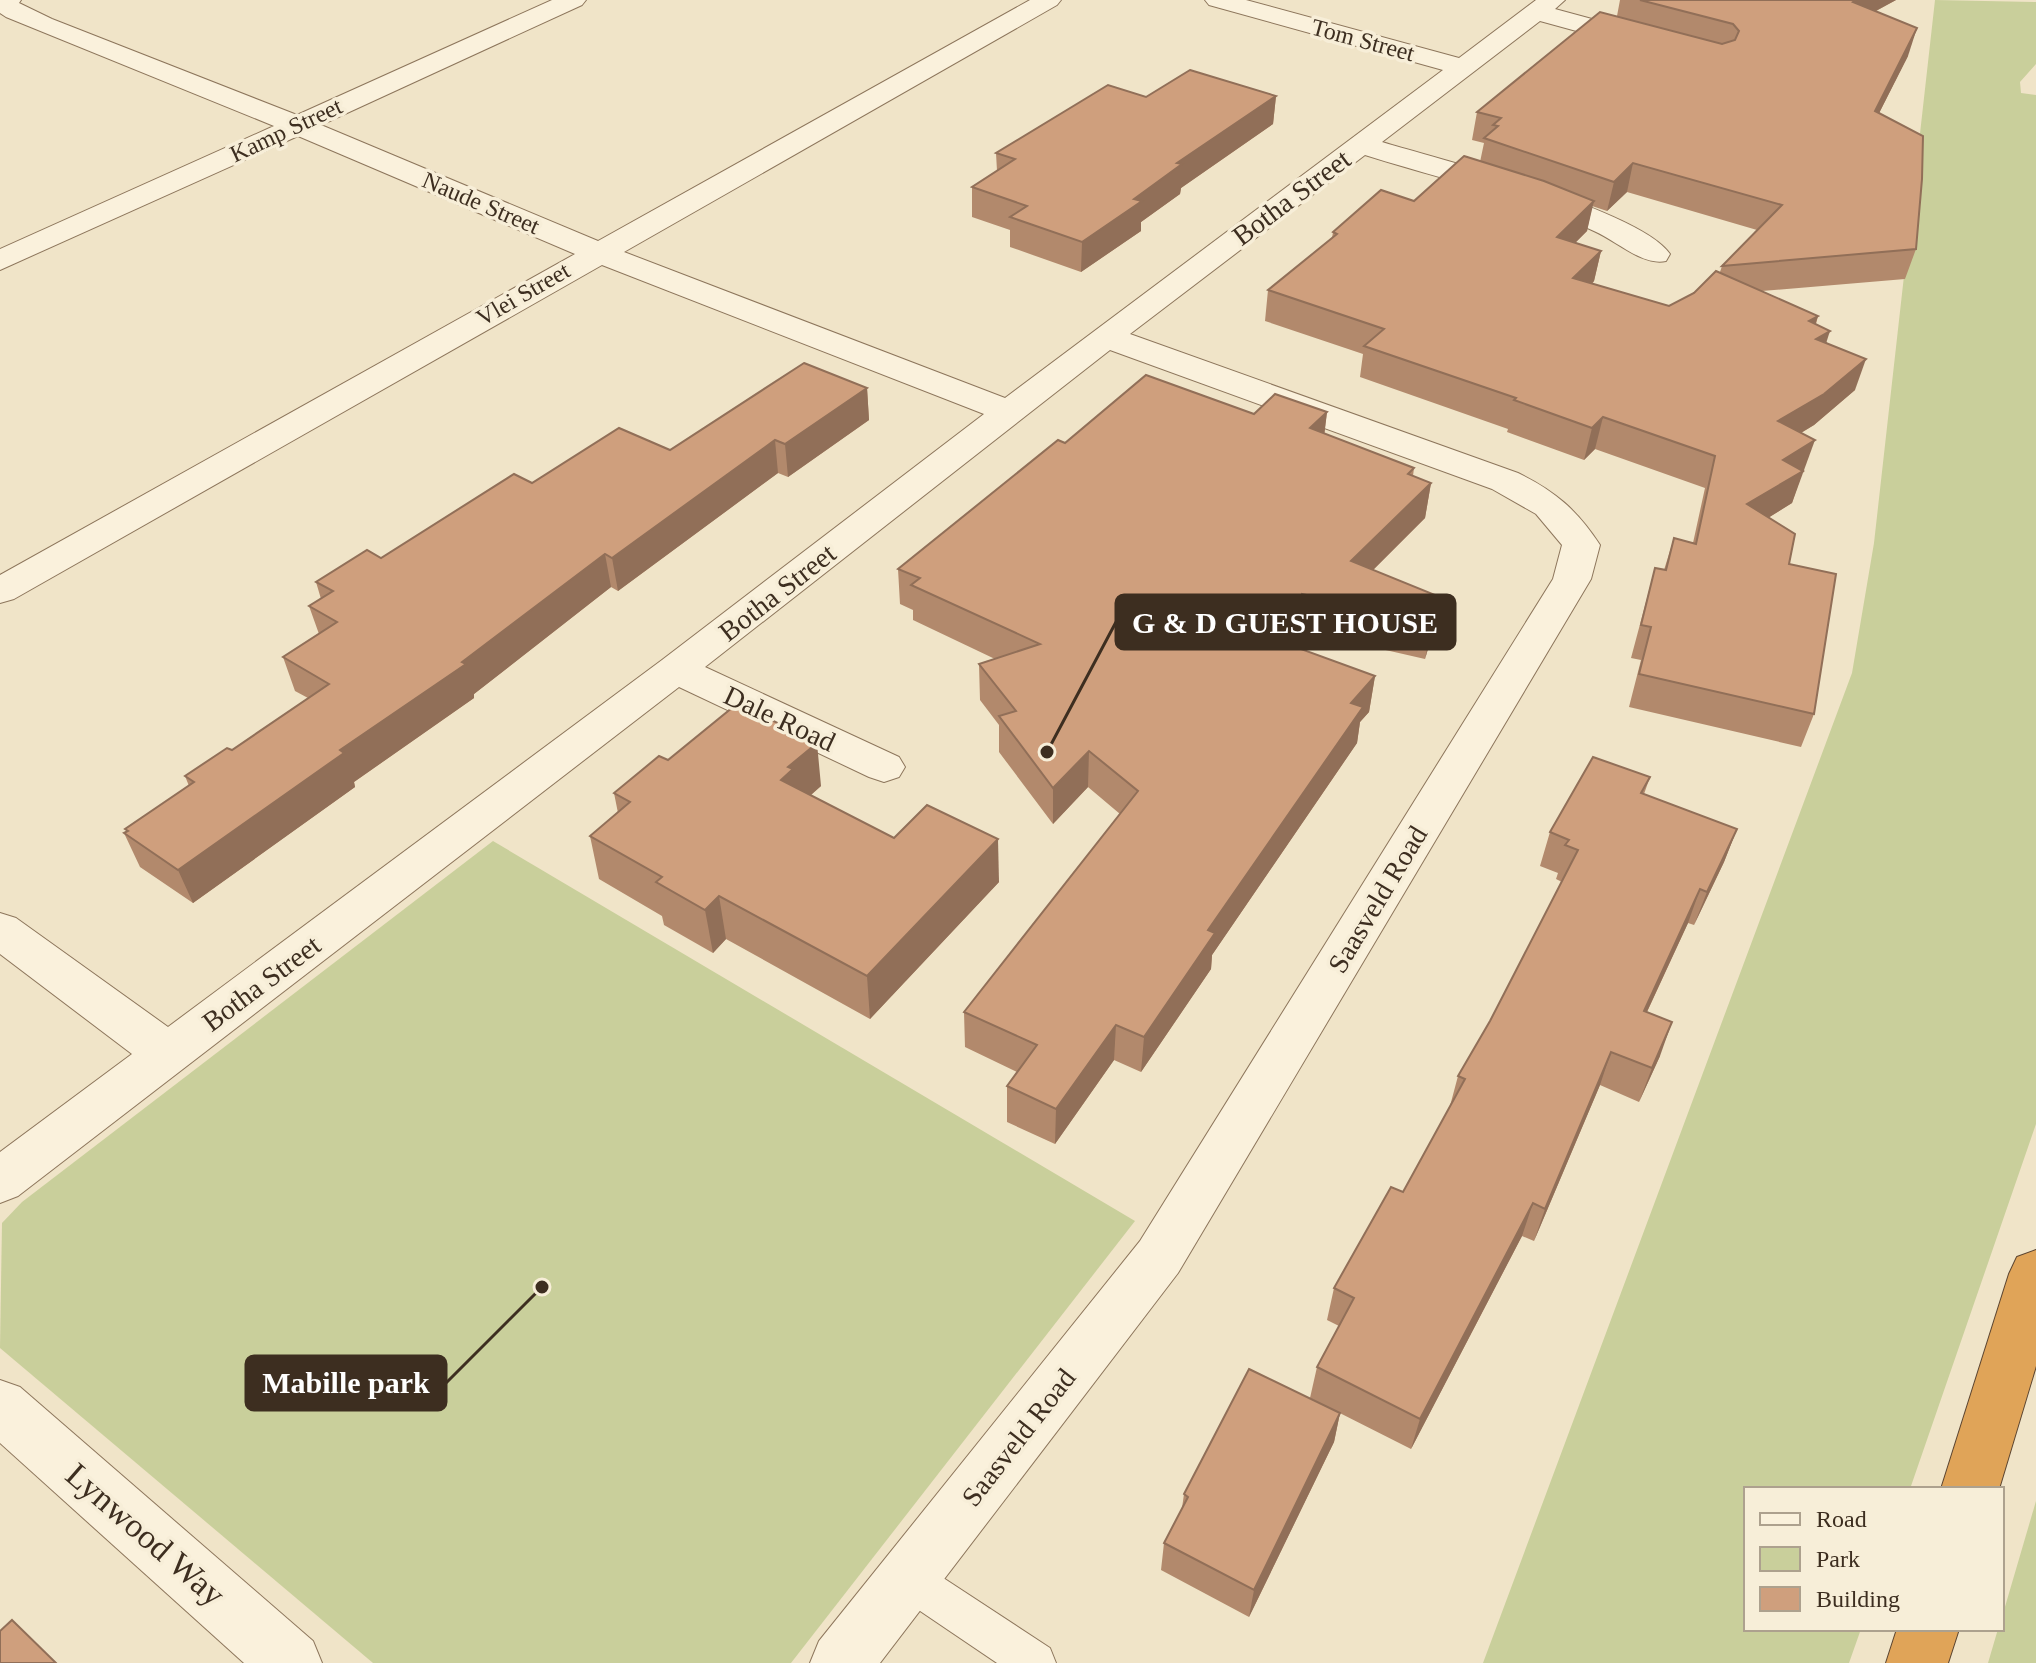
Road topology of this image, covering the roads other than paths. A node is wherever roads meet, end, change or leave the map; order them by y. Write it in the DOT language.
graph roads {
  1 [pos="8,0"];
  2 [pos="573,0"];
  3 [pos="1048,0"];
  4 [pos="1218,0"];
  5 [pos="1544,6"];
  6 [pos="43,24"];
  7 [pos="14,35"];
  8 [pos="1671,48"];
  9 [pos="1462,67"];
  10 [pos="297,125"];
  11 [pos="1359,144"];
  12 [pos="597,252"];
  13 [pos="1655,254"];
  14 [pos="0,261"];
  15 [pos="1106,337"];
  16 [pos="1010,412"];
  17 [pos="0,591"];
  18 [pos="676,669"];
  19 [pos="884,767"];
  20 [pos="0,930"];
  21 [pos="168,1054"];
  22 [pos="0,1181"];
  23 [pos="2036,1274"];
  24 [pos="0,1406"];
  25 [pos="1971,1487"];
  26 [pos="907,1578"];
  27 [pos="1927,1631"];
  28 [pos="291,1663"];
  29 [pos="841,1663"];
  30 [pos="1035,1663"];
  31 [pos="1917,1663"];
  1 -- 6 [label="street, Naude Street"];
  2 -- 10 [label="street, Kamp Street"];
  3 -- 12 [label="street, Vlei Street"];
  4 -- 9 [label="street, Tom Street"];
  5 -- 8 [label="street"];
  5 -- 9 [label="street, Botha Street"];
  6 -- 7 [label="street"];
  6 -- 10 [label="street, Naude Street"];
  9 -- 11 [label="street, Botha Street"];
  10 -- 12 [label="street, Naude Street"];
  10 -- 14 [label="street, Kamp Street"];
  11 -- 13 [label="street"];
  11 -- 15 [label="street, Botha Street"];
  12 -- 16 [label="street, Naude Street"];
  12 -- 17 [label="street, Vlei Street"];
  15 -- 16 [label="street, Botha Street"];
  15 -- 26 [label="street, Saasveld Road"];
  16 -- 18 [label="street, Botha Street"];
  18 -- 19 [label="street, Dale Road"];
  18 -- 21 [label="street, Botha Street"];
  20 -- 21 [label="street"];
  21 -- 22 [label="street, Botha Street"];
  23 -- 25 [label="highway"];
  24 -- 28 [label="street, Lynwood Way"];
  26 -- 29 [label="street, Saasveld Road"];
  26 -- 30 [label="lane"];
  27 -- 31 [label="highway"];
}
